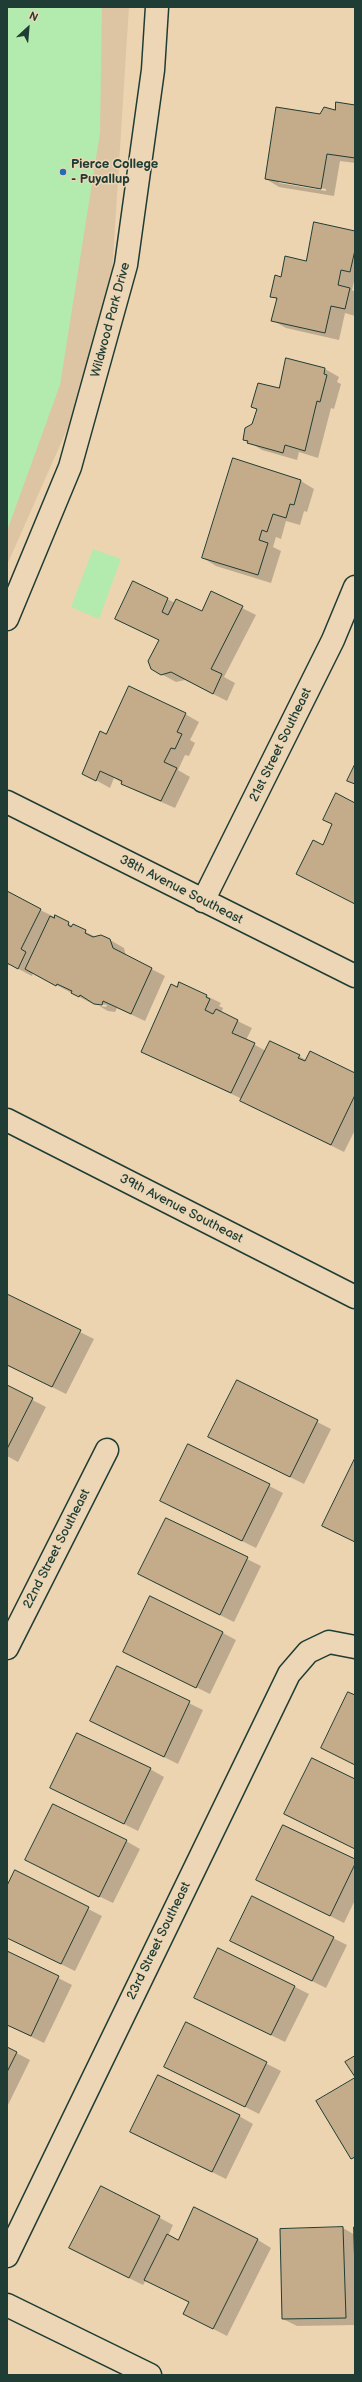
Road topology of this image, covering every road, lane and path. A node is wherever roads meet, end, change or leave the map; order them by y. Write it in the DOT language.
graph roads {
  1 [pos="157,7"];
  2 [pos="355,587"];
  3 [pos="7,619"];
  4 [pos="7,802"];
  5 [pos="203,901"];
  6 [pos="355,976"];
  7 [pos="7,1120"];
  8 [pos="355,1297"];
  9 [pos="107,1450"];
  10 [pos="12,1624"];
  11 [pos="355,1647"];
  12 [pos="7,1648"];
  13 [pos="7,2256"];
  14 [pos="7,2305"];
  15 [pos="150,2375"];
  1 -- 3 [label="street, Wildwood Park Drive"];
  2 -- 5 [label="street, 21st Street Southeast"];
  4 -- 5 [label="street, 38th Avenue Southeast"];
  5 -- 6 [label="street, 38th Avenue Southeast"];
  7 -- 8 [label="street, 39th Avenue Southeast"];
  9 -- 10 [label="street, 22nd Street Southeast"];
  10 -- 12 [label="street, 22nd Street Southeast"];
  11 -- 13 [label="street, 23rd Street Southeast"];
  14 -- 15 [label="street"];
}
